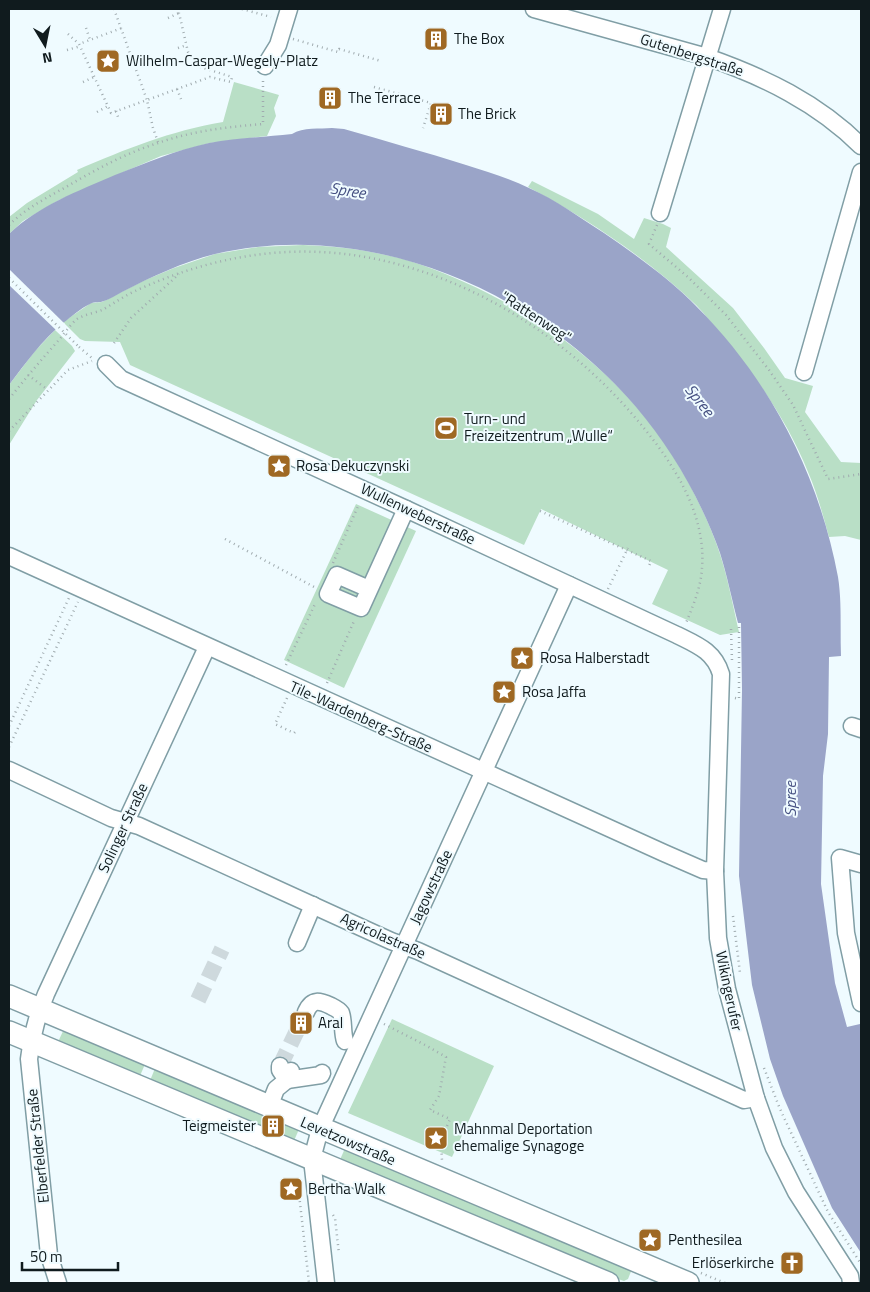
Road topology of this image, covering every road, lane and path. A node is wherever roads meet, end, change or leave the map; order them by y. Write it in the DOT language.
graph roads {
  1 [pos="114,9"];
  2 [pos="180,9"];
  3 [pos="242,9"];
  4 [pos="534,9"];
  5 [pos="722,9"];
  6 [pos="179,14"];
  7 [pos="282,16"];
  8 [pos="168,18"];
  9 [pos="86,28"];
  10 [pos="122,28"];
  11 [pos="68,34"];
  12 [pos="292,39"];
  13 [pos="90,40"];
  14 [pos="80,45"];
  15 [pos="186,45"];
  16 [pos="178,48"];
  17 [pos="67,50"];
  18 [pos="707,57"];
  19 [pos="381,61"];
  20 [pos="265,66"];
  21 [pos="94,77"];
  22 [pos="83,82"];
  23 [pos="374,87"];
  24 [pos="262,88"];
  25 [pos="177,89"];
  26 [pos="181,99"];
  27 [pos="147,100"];
  28 [pos="108,106"];
  29 [pos="116,111"];
  30 [pos="97,112"];
  31 [pos="119,120"];
  32 [pos="423,128"];
  33 [pos="158,142"];
  34 [pos="861,146"];
  35 [pos="861,172"];
  36 [pos="660,213"];
  37 [pos="9,225"];
  38 [pos="180,273"];
  39 [pos="9,278"];
  40 [pos="114,343"];
  41 [pos="100,362"];
  42 [pos="83,366"];
  43 [pos="804,372"];
  44 [pos="28,376"];
  45 [pos="48,390"];
  46 [pos="9,399"];
  47 [pos="9,431"];
  48 [pos="861,474"];
  49 [pos="406,508"];
  50 [pos="540,510"];
  51 [pos="225,539"];
  52 [pos="628,549"];
  53 [pos="9,556"];
  54 [pos="649,566"];
  55 [pos="569,585"];
  56 [pos="369,589"];
  57 [pos="608,590"];
  58 [pos="328,594"];
  59 [pos="70,597"];
  60 [pos="78,601"];
  61 [pos="360,608"];
  62 [pos="686,625"];
  63 [pos="739,626"];
  64 [pos="731,629"];
  65 [pos="207,647"];
  66 [pos="732,661"];
  67 [pos="721,674"];
  68 [pos="327,683"];
  69 [pos="734,693"];
  70 [pos="287,698"];
  71 [pos="733,698"];
  72 [pos="739,699"];
  73 [pos="9,726"];
  74 [pos="296,731"];
  75 [pos="9,747"];
  76 [pos="9,770"];
  77 [pos="483,772"];
  78 [pos="126,822"];
  79 [pos="861,864"];
  80 [pos="715,871"];
  81 [pos="313,905"];
  82 [pos="732,912"];
  83 [pos="297,943"];
  84 [pos="404,946"];
  85 [pos="741,976"];
  86 [pos="9,996"];
  87 [pos="861,1003"];
  88 [pos="40,1009"];
  89 [pos="306,1012"];
  90 [pos="384,1024"];
  91 [pos="9,1032"];
  92 [pos="31,1041"];
  93 [pos="347,1042"];
  94 [pos="763,1064"];
  95 [pos="299,1074"];
  96 [pos="756,1098"];
  97 [pos="269,1107"];
  98 [pos="320,1129"];
  99 [pos="312,1159"];
  100 [pos="442,1161"];
  101 [pos="861,1264"];
  102 [pos="653,1276"];
  103 [pos="58,1283"];
  104 [pos="326,1283"];
  105 [pos="608,1283"];
  106 [pos="688,1283"];
  107 [pos="851,1283"];
  1 -- 10 [label="path"];
  2 -- 6 [label="path"];
  3 -- 7 [label="path"];
  4 -- 18 [label="street, Gutenbergstraße"];
  5 -- 18 [label="street"];
  6 -- 8 [label="path"];
  6 -- 15 [label="path"];
  7 -- 20 [label="street"];
  9 -- 13 [label="path"];
  10 -- 13 [label="path"];
  10 -- 27 [label="path"];
  11 -- 14 [label="path"];
  12 -- 19 [label="path"];
  13 -- 14 [label="path"];
  14 -- 17 [label="path"];
  14 -- 21 [label="path"];
  15 -- 16 [label="path"];
  15 -- 25 [label="path"];
  18 -- 34 [label="street, Gutenbergstraße"];
  18 -- 36 [label="street"];
  21 -- 22 [label="path"];
  21 -- 28 [label="path"];
  23 -- 32 [label="path"];
  24 -- 33 [label="path"];
  25 -- 26 [label="path"];
  25 -- 27 [label="path"];
  27 -- 29 [label="path"];
  27 -- 33 [label="path"];
  28 -- 29 [label="path"];
  28 -- 30 [label="path"];
  29 -- 31 [label="path"];
  33 -- 37 [label="path"];
  35 -- 43 [label="street"];
  36 -- 48 [label="path"];
  38 -- 40 [label="path"];
  38 -- 44 [label="path, \"Rattenweg\""];
  38 -- 62 [label="path, \"Rattenweg\""];
  39 -- 41 [label="path, bridge"];
  41 -- 49 [label="street, Wullenweberstraße"];
  42 -- 45 [label="path"];
  44 -- 45 [label="path"];
  44 -- 46 [label="path, \"Rattenweg\""];
  45 -- 47 [label="path"];
  49 -- 55 [label="street, Wullenweberstraße"];
  49 -- 56 [label="street"];
  50 -- 52 [label="path"];
  51 -- 58 [label="path"];
  52 -- 54 [label="path"];
  52 -- 57 [label="path"];
  53 -- 65 [label="street, Tile-Wardenberg-Straße"];
  55 -- 67 [label="street, Wullenweberstraße"];
  55 -- 77 [label="street, Jagowstraße"];
  56 -- 58 [label="street"];
  56 -- 61 [label="street"];
  58 -- 61 [label="street"];
  59 -- 73 [label="path"];
  60 -- 75 [label="path"];
  61 -- 68 [label="path"];
  63 -- 72 [label="path"];
  64 -- 66 [label="path"];
  65 -- 77 [label="street, Tile-Wardenberg-Straße"];
  65 -- 78 [label="street, Solinger Straße"];
  67 -- 80 [label="street, Wikingerufer"];
  69 -- 71 [label="path"];
  70 -- 74 [label="path"];
  76 -- 78 [label="street, Agricolastraße"];
  77 -- 80 [label="street, Tile-Wardenberg-Straße"];
  77 -- 84 [label="street, Jagowstraße"];
  78 -- 81 [label="street, Agricolastraße"];
  78 -- 88 [label="street, Solinger Straße"];
  79 -- 87 [label="street"];
  80 -- 96 [label="street, Wikingerufer"];
  81 -- 83 [label="street"];
  81 -- 84 [label="street, Agricolastraße"];
  82 -- 85 [label="path"];
  84 -- 93 [label="street, Jagowstraße"];
  84 -- 96 [label="street, Agricolastraße"];
  86 -- 88 [label="main road, Levetzowstraße"];
  88 -- 92 [label="street, Elberfelder Straße"];
  88 -- 97 [label="main road, Levetzowstraße"];
  89 -- 93 [label="street"];
  90 -- 100 [label="path"];
  91 -- 92 [label="main road, Levetzowstraße"];
  92 -- 99 [label="main road, Levetzowstraße"];
  92 -- 103 [label="street, Elberfelder Straße"];
  93 -- 98 [label="street, Jagowstraße"];
  94 -- 101 [label="path"];
  95 -- 97 [label="street"];
  96 -- 107 [label="street, Wikingerufer"];
  97 -- 98 [label="main road, Levetzowstraße"];
  98 -- 99 [label="street, Jagowstraße"];
  98 -- 102 [label="main road, Levetzowstraße"];
  99 -- 104 [label="street, Jagowstraße"];
  99 -- 105 [label="main road, Levetzowstraße"];
  102 -- 106 [label="main road, Levetzowstraße"];
}
